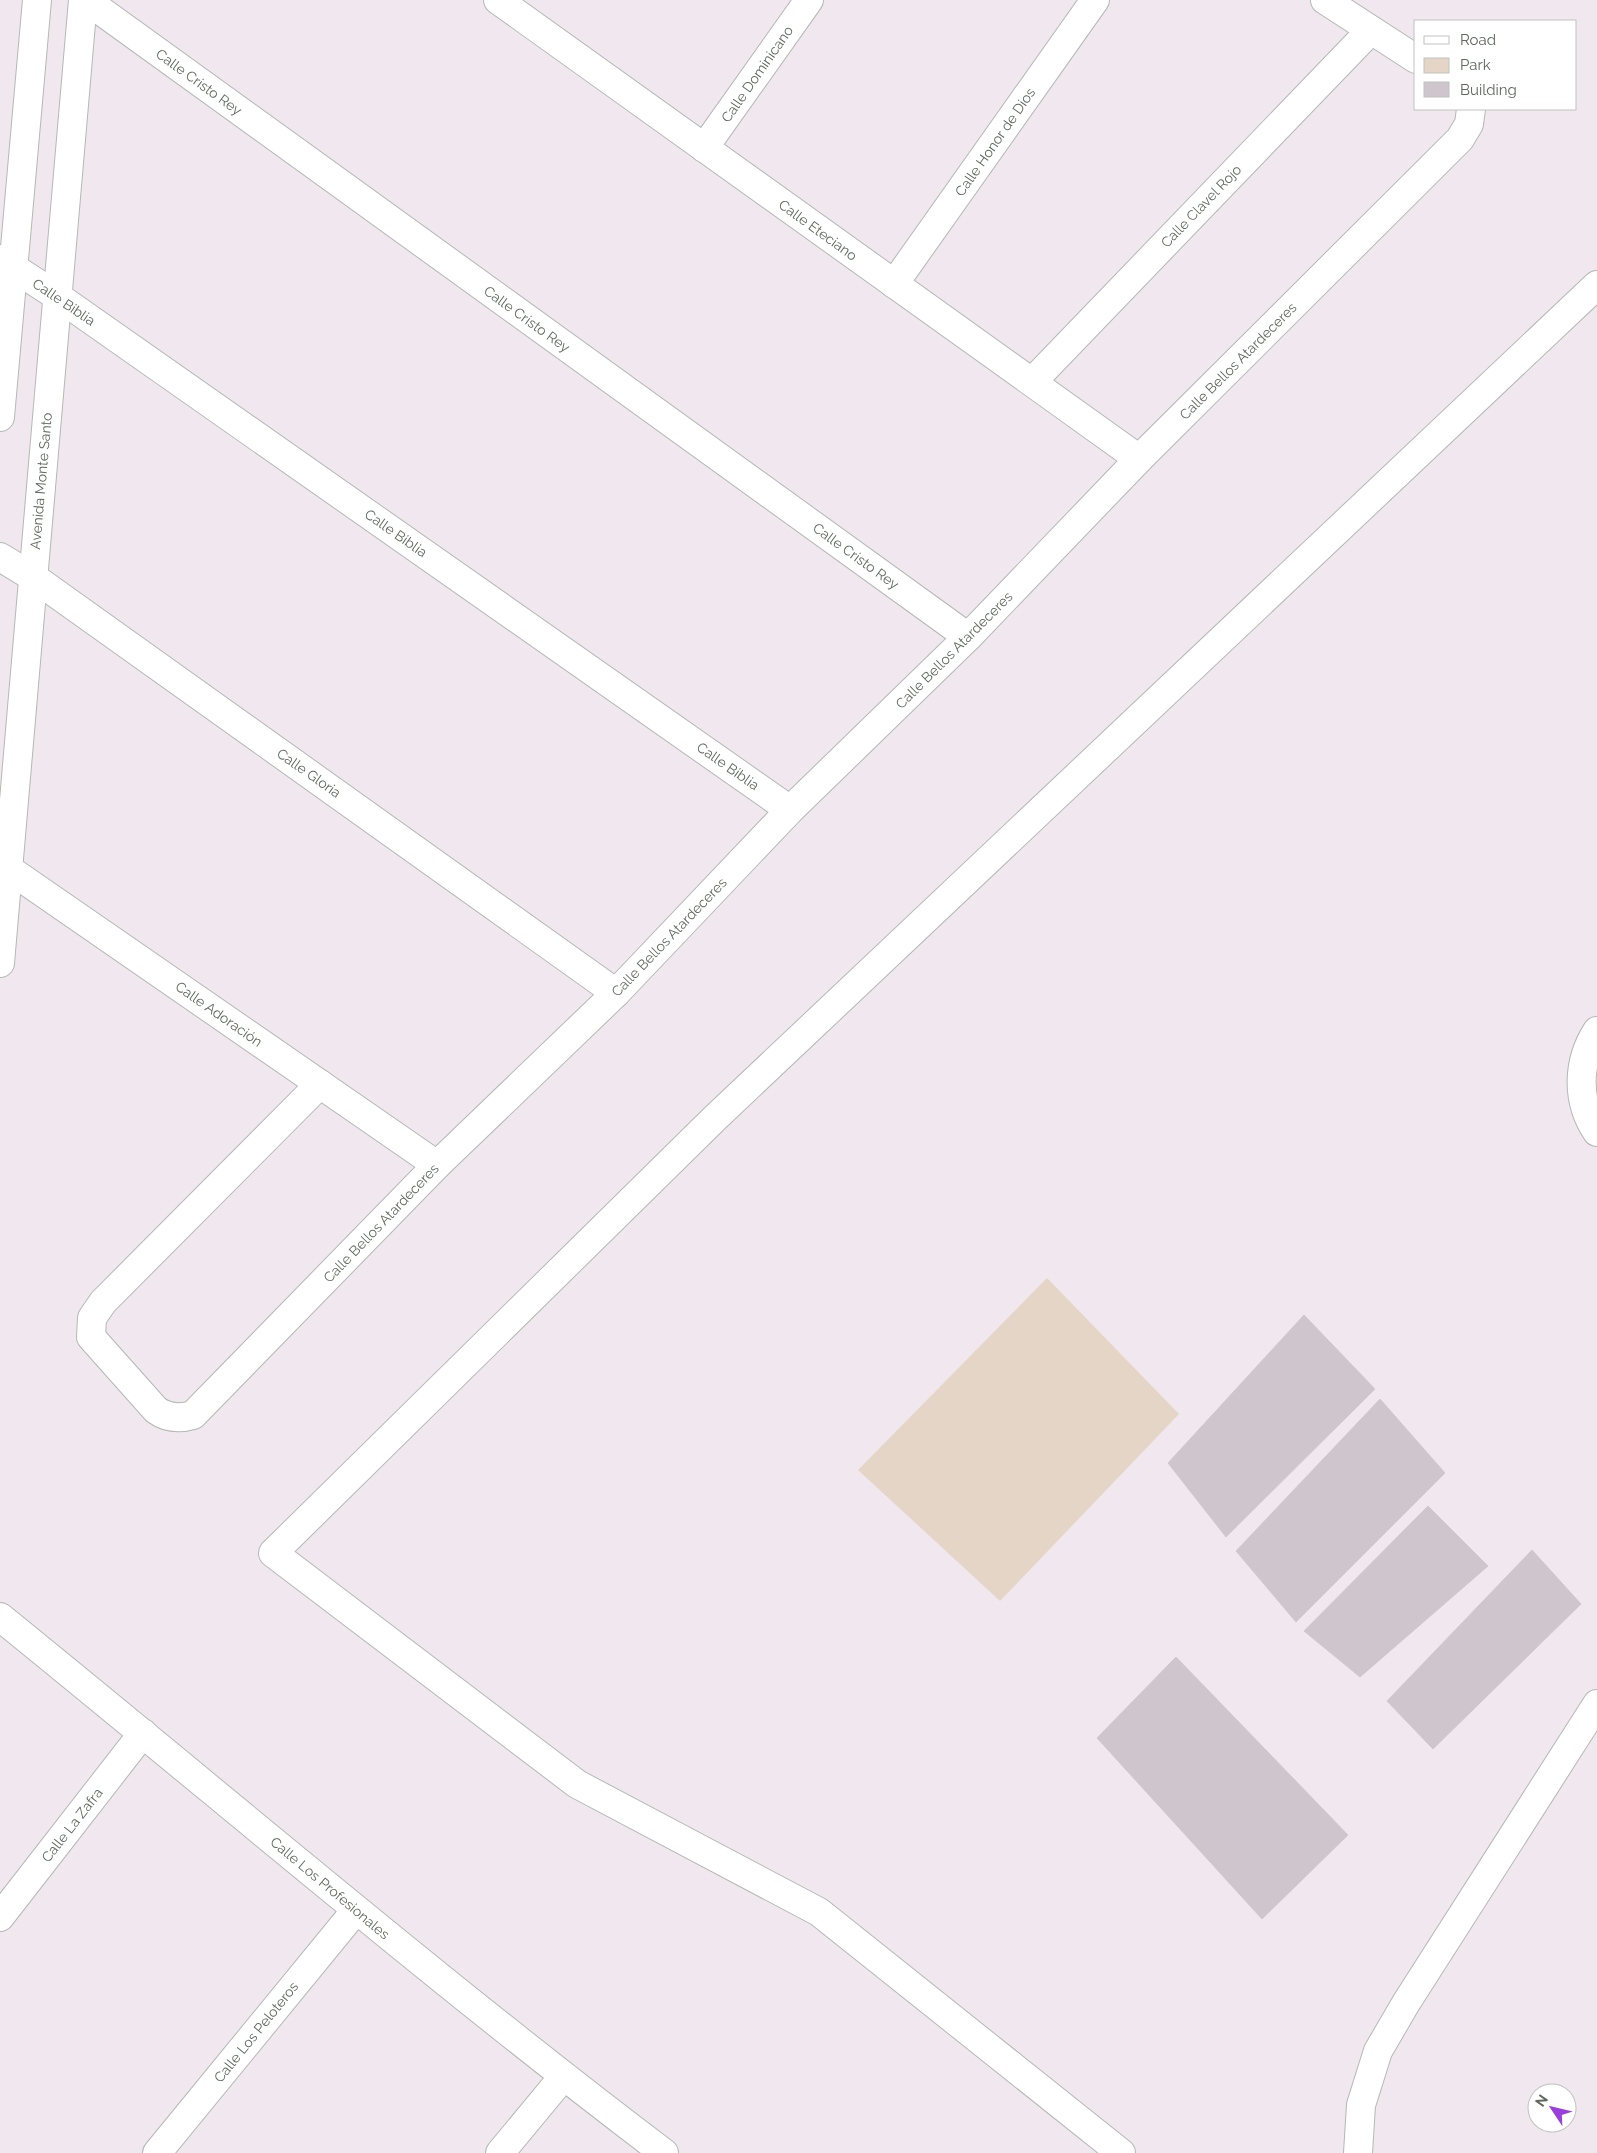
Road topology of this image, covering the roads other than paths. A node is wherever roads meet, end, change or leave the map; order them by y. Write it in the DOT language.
graph roads {
  1 [pos="37,0"];
  2 [pos="85,0"];
  3 [pos="498,0"];
  4 [pos="809,0"];
  5 [pos="1095,0"];
  6 [pos="1325,0"];
  7 [pos="1371,30"];
  8 [pos="1414,58"];
  9 [pos="1470,110"];
  10 [pos="704,148"];
  11 [pos="6,264"];
  12 [pos="894,284"];
  13 [pos="1597,285"];
  14 [pos="57,296"];
  15 [pos="1032,382"];
  16 [pos="0,417"];
  17 [pos="1139,459"];
  18 [pos="0,557"];
  19 [pos="33,577"];
  20 [pos="968,638"];
  21 [pos="790,810"];
  22 [pos="4,865"];
  23 [pos="0,963"];
  24 [pos="616,992"];
  25 [pos="1597,1031"];
  26 [pos="320,1084"];
  27 [pos="1597,1132"];
  28 [pos="437,1165"];
  29 [pos="0,1617"];
  30 [pos="1597,1704"];
  31 [pos="143,1733"];
  32 [pos="356,1910"];
  33 [pos="0,1916"];
  34 [pos="563,2076"];
  35 [pos="157,2153"];
  36 [pos="500,2153"];
  37 [pos="664,2153"];
  38 [pos="1121,2153"];
  39 [pos="1358,2153"];
  1 -- 11 [label="street"];
  2 -- 14 [label="street, Avenida Monte Santo"];
  2 -- 20 [label="street, Calle Cristo Rey"];
  3 -- 10 [label="street, Calle Eteciano"];
  4 -- 10 [label="street, Calle Dominicano"];
  5 -- 12 [label="street, Calle Honor de Dios"];
  6 -- 7 [label="street"];
  7 -- 8 [label="street"];
  7 -- 15 [label="street, Calle Clavel Rojo"];
  9 -- 17 [label="street, Calle Bellos Atardeceres"];
  10 -- 12 [label="street, Calle Eteciano"];
  11 -- 14 [label="street, Calle Biblia"];
  11 -- 16 [label="street"];
  12 -- 15 [label="street, Calle Eteciano"];
  13 -- 38 [label="street"];
  14 -- 19 [label="street, Avenida Monte Santo"];
  14 -- 21 [label="street, Calle Biblia"];
  15 -- 17 [label="street, Calle Eteciano"];
  17 -- 20 [label="street, Calle Bellos Atardeceres"];
  18 -- 19 [label="street, Calle Gloria"];
  19 -- 22 [label="street, Avenida Monte Santo"];
  19 -- 24 [label="street, Calle Gloria"];
  20 -- 21 [label="street, Calle Bellos Atardeceres"];
  21 -- 24 [label="street, Calle Bellos Atardeceres"];
  22 -- 23 [label="street, Avenida Monte Santo"];
  22 -- 26 [label="street, Calle Adoración"];
  24 -- 28 [label="street, Calle Bellos Atardeceres"];
  25 -- 27 [label="street"];
  26 -- 28 [label="street, Calle Adoración"];
  26 -- 28 [label="street, Calle Bellos Atardeceres"];
  29 -- 31 [label="street, Calle Los Profesionales"];
  30 -- 39 [label="street"];
  31 -- 32 [label="street, Calle Los Profesionales"];
  31 -- 33 [label="street, Calle La Zafra"];
  32 -- 34 [label="street, Calle Los Profesionales"];
  32 -- 35 [label="street, Calle Los Peloteros"];
  34 -- 36 [label="street"];
  34 -- 37 [label="street, Calle Los Profesionales"];
}
